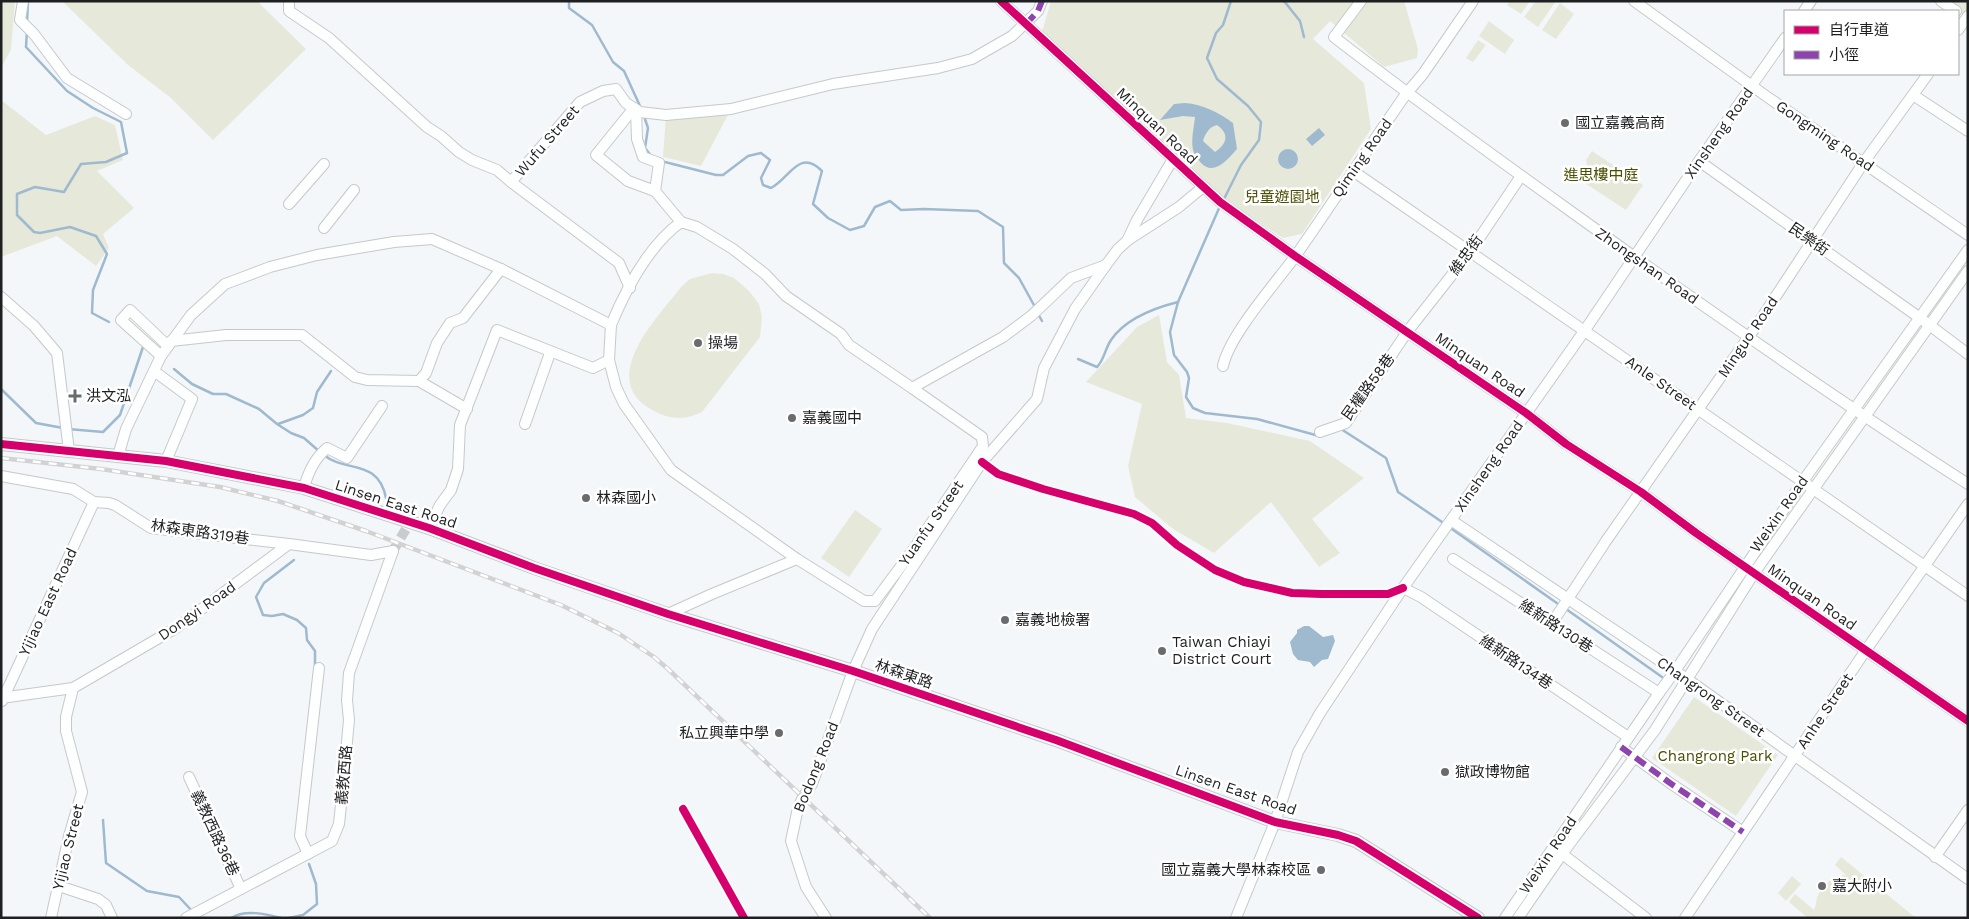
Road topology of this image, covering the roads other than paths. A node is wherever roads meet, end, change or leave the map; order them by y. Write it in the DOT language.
graph roads {
  1 [pos="23,1"];
  2 [pos="289,1"];
  3 [pos="1001,1"];
  4 [pos="1042,1"];
  5 [pos="1361,1"];
  6 [pos="1473,1"];
  7 [pos="1634,1"];
  8 [pos="1941,1"];
  9 [pos="1955,10"];
  10 [pos="1963,15"];
  11 [pos="1026,24"];
  12 [pos="1959,27"];
  13 [pos="1784,39"];
  14 [pos="1927,75"];
  15 [pos="1752,86"];
  16 [pos="1406,94"];
  17 [pos="1913,95"];
  18 [pos="635,109"];
  19 [pos="126,114"];
  20 [pos="1968,131"];
  21 [pos="1173,159"];
  22 [pos="1699,161"];
  23 [pos="1864,162"];
  24 [pos="324,164"];
  25 [pos="1353,170"];
  26 [pos="1521,176"];
  27 [pos="511,182"];
  28 [pos="1203,187"];
  29 [pos="354,190"];
  30 [pos="655,191"];
  31 [pos="289,204"];
  32 [pos="681,222"];
  33 [pos="324,228"];
  34 [pos="1968,235"];
  35 [pos="1811,240"];
  36 [pos="1127,241"];
  37 [pos="1968,250"];
  38 [pos="1470,252"];
  39 [pos="1295,256"];
  40 [pos="1634,256"];
  41 [pos="1106,265"];
  42 [pos="501,269"];
  43 [pos="1968,270"];
  44 [pos="630,288"];
  45 [pos="1,297"];
  46 [pos="1920,318"];
  47 [pos="611,325"];
  48 [pos="1930,326"];
  49 [pos="1584,330"];
  50 [pos="1407,332"];
  51 [pos="1748,336"];
  52 [pos="169,344"];
  53 [pos="550,352"];
  54 [pos="1968,354"];
  55 [pos="161,356"];
  56 [pos="610,360"];
  57 [pos="1223,366"];
  58 [pos="154,371"];
  59 [pos="419,381"];
  60 [pos="912,388"];
  61 [pos="382,406"];
  62 [pos="467,409"];
  63 [pos="1699,409"];
  64 [pos="1853,410"];
  65 [pos="1526,413"];
  66 [pos="1864,418"];
  67 [pos="525,424"];
  68 [pos="1320,432"];
  69 [pos="1,444"];
  70 [pos="68,451"];
  71 [pos="118,456"];
  72 [pos="166,461"];
  73 [pos="1,476"];
  74 [pos="1803,481"];
  75 [pos="1968,484"];
  76 [pos="304,488"];
  77 [pos="1813,488"];
  78 [pos="1641,492"];
  79 [pos="94,502"];
  80 [pos="1968,504"];
  81 [pos="1448,524"];
  82 [pos="430,528"];
  83 [pos="289,544"];
  84 [pos="797,559"];
  85 [pos="1453,559"];
  86 [pos="1745,566"];
  87 [pos="1926,566"];
  88 [pos="1754,574"];
  89 [pos="1403,588"];
  90 [pos="1968,596"];
  91 [pos="1567,600"];
  92 [pos="668,614"];
  93 [pos="1552,623"];
  94 [pos="1866,650"];
  95 [pos="319,668"];
  96 [pos="853,671"];
  97 [pos="1675,671"];
  98 [pos="1687,679"];
  99 [pos="73,688"];
  100 [pos="1659,693"];
  101 [pos="2,699"];
  102 [pos="1968,721"];
  103 [pos="1628,737"];
  104 [pos="1622,747"];
  105 [pos="1635,757"];
  106 [pos="1794,757"];
  107 [pos="189,777"];
  108 [pos="1968,810"];
  109 [pos="1276,822"];
  110 [pos="1743,832"];
  111 [pos="1553,847"];
  112 [pos="308,854"];
  113 [pos="1562,854"];
  114 [pos="1935,857"];
  115 [pos="1968,879"];
  116 [pos="59,886"];
  117 [pos="241,889"];
  118 [pos="51,918"];
  119 [pos="112,918"];
  120 [pos="186,918"];
  121 [pos="826,918"];
  122 [pos="1236,918"];
  123 [pos="1478,918"];
  124 [pos="1505,918"];
  125 [pos="1518,918"];
  126 [pos="1646,918"];
  127 [pos="1685,918"];
  1 -- 19 [label="street"];
  2 -- 27 [label="street, Wufu Street"];
  3 -- 11 [label="street, Minquan Road"];
  4 -- 11 [label="street"];
  5 -- 16 [label="street, Zhongshan Road"];
  6 -- 16 [label="street, Qiming Road"];
  7 -- 15 [label="street, Gongming Road"];
  8 -- 9 [label="street"];
  10 -- 12 [label="street"];
  11 -- 18 [label="street"];
  11 -- 21 [label="street, Minquan Road"];
  13 -- 15 [label="street, Xinsheng Road"];
  14 -- 17 [label="street, Minguo Road"];
  15 -- 22 [label="street, Xinsheng Road"];
  15 -- 23 [label="street, Gongming Road"];
  16 -- 25 [label="street, Qiming Road"];
  16 -- 26 [label="street, Zhongshan Road"];
  17 -- 20 [label="street"];
  17 -- 23 [label="street, Minguo Road"];
  18 -- 27 [label="street, Wufu Street"];
  18 -- 30 [label="street"];
  18 -- 30 [label="street"];
  21 -- 28 [label="street, Minquan Road"];
  21 -- 36 [label="street, Yuanfu Street"];
  22 -- 35 [label="street, 民樂街"];
  22 -- 40 [label="street, Xinsheng Road"];
  23 -- 34 [label="street, Gongming Road"];
  23 -- 35 [label="street, Minguo Road"];
  24 -- 31 [label="street"];
  25 -- 38 [label="street, Anle Street"];
  25 -- 39 [label="street, Qiming Road"];
  26 -- 38 [label="street, 維忠街"];
  26 -- 40 [label="street, Zhongshan Road"];
  27 -- 44 [label="street"];
  28 -- 36 [label="street, Yuanfu Street"];
  28 -- 39 [label="street, Minquan Road"];
  29 -- 33 [label="street"];
  30 -- 32 [label="street"];
  32 -- 44 [label="street"];
  32 -- 60 [label="street"];
  35 -- 46 [label="street, 民樂街"];
  35 -- 51 [label="street, Minguo Road"];
  36 -- 41 [label="street, Yuanfu Street"];
  37 -- 46 [label="street, Weixin Road"];
  38 -- 49 [label="street, Anle Street"];
  38 -- 50 [label="street, 維忠街"];
  39 -- 50 [label="street, Minquan Road"];
  39 -- 57 [label="street, Qiming Road"];
  40 -- 49 [label="street, Xinsheng Road"];
  40 -- 51 [label="street, Zhongshan Road"];
  41 -- 60 [label="street"];
  41 -- 96 [label="street, Yuanfu Street"];
  42 -- 47 [label="street"];
  42 -- 52 [label="street"];
  42 -- 59 [label="street"];
  43 -- 48 [label="street, Weixin Road"];
  44 -- 47 [label="street"];
  45 -- 70 [label="street"];
  46 -- 48 [label="street, 民樂街"];
  46 -- 64 [label="street, Weixin Road"];
  47 -- 56 [label="street"];
  48 -- 54 [label="street, 民樂街"];
  48 -- 66 [label="street, Weixin Road"];
  49 -- 63 [label="street, Anle Street"];
  49 -- 65 [label="street, Xinsheng Road"];
  50 -- 65 [label="street, Minquan Road"];
  50 -- 68 [label="street, 民權路58巷"];
  51 -- 63 [label="street, Minguo Road"];
  51 -- 64 [label="street, Zhongshan Road"];
  52 -- 55 [label="street"];
  52 -- 55 [label="street"];
  52 -- 59 [label="street"];
  53 -- 56 [label="street"];
  53 -- 62 [label="street"];
  53 -- 67 [label="street"];
  55 -- 58 [label="street"];
  56 -- 84 [label="street"];
  58 -- 71 [label="street"];
  58 -- 72 [label="street"];
  59 -- 62 [label="street"];
  60 -- 84 [label="street, Yuanfu Street"];
  61 -- 76 [label="street"];
  62 -- 82 [label="street"];
  63 -- 74 [label="street, Anle Street"];
  63 -- 78 [label="street, Minguo Road"];
  64 -- 66 [label="street, Zhongshan Road"];
  64 -- 74 [label="street, Weixin Road"];
  65 -- 78 [label="street, Minquan Road"];
  65 -- 81 [label="street, Xinsheng Road"];
  66 -- 75 [label="street, Zhongshan Road"];
  66 -- 77 [label="street, Weixin Road"];
  69 -- 70 [label="main road, Linsen East Road"];
  70 -- 71 [label="main road, Linsen East Road"];
  71 -- 72 [label="main road, Linsen East Road"];
  72 -- 76 [label="main road, Linsen East Road"];
  73 -- 79 [label="street, 林森東路319巷"];
  74 -- 77 [label="street, Anle Street"];
  74 -- 86 [label="street, Weixin Road"];
  76 -- 82 [label="main road, Linsen East Road"];
  77 -- 87 [label="street, Anle Street"];
  77 -- 88 [label="street, Weixin Road"];
  78 -- 86 [label="street, Minquan Road"];
  78 -- 91 [label="street, Minguo Road"];
  79 -- 83 [label="street, 林森東路319巷"];
  79 -- 101 [label="street, Yijiao East Road"];
  80 -- 87 [label="street, Anhe Street"];
  81 -- 89 [label="street, Xinsheng Road"];
  81 -- 91 [label="street, Changrong Street"];
  82 -- 92 [label="main road, Linsen East Road"];
  83 -- 99 [label="street, Dongyi Road"];
  83 -- 112 [label="street, 義教西路"];
  84 -- 92 [label="street"];
  85 -- 93 [label="street, 維新路130巷"];
  86 -- 88 [label="street, Minquan Road"];
  86 -- 97 [label="street, Weixin Road"];
  87 -- 90 [label="street, Anle Street"];
  87 -- 94 [label="street, Anhe Street"];
  88 -- 94 [label="street, Minquan Road"];
  88 -- 98 [label="street, Weixin Road"];
  89 -- 103 [label="street, 維新路134巷"];
  89 -- 109 [label="street, Xinsheng Road"];
  91 -- 93 [label="street, Minguo Road"];
  91 -- 97 [label="street, Changrong Street"];
  92 -- 96 [label="main road, 林森東路"];
  93 -- 100 [label="street, 維新路130巷"];
  94 -- 102 [label="street, Minquan Road"];
  94 -- 106 [label="street, Anhe Street"];
  95 -- 112 [label="street"];
  96 -- 109 [label="main road, Linsen East Road"];
  96 -- 121 [label="street, Bodong Road"];
  97 -- 98 [label="street, Changrong Street"];
  97 -- 100 [label="street, Weixin Road"];
  98 -- 105 [label="street, Weixin Road"];
  98 -- 106 [label="street, Changrong Street"];
  99 -- 101 [label="street, Dongyi Road"];
  99 -- 116 [label="street, Yijiao Street"];
  100 -- 103 [label="street, Weixin Road"];
  103 -- 104 [label="street, Weixin Road"];
  104 -- 105 [label="street"];
  104 -- 111 [label="street, Weixin Road"];
  105 -- 110 [label="street"];
  105 -- 113 [label="street, Weixin Road"];
  106 -- 110 [label="street, Anhe Street"];
  106 -- 114 [label="street, Changrong Street"];
  107 -- 117 [label="street, 義教西路36巷"];
  108 -- 114 [label="street"];
  109 -- 122 [label="street, Xinsheng Road"];
  109 -- 123 [label="main road, Linsen East Road"];
  110 -- 127 [label="street, Anhe Street"];
  111 -- 113 [label="street"];
  111 -- 124 [label="street, Weixin Road"];
  112 -- 117 [label="street, 義教西路"];
  113 -- 125 [label="street, Weixin Road"];
  113 -- 126 [label="street"];
  114 -- 115 [label="street, Changrong Street"];
  116 -- 118 [label="street, Yijiao Street"];
  116 -- 119 [label="street"];
  117 -- 120 [label="street, 義教西路"];
}
